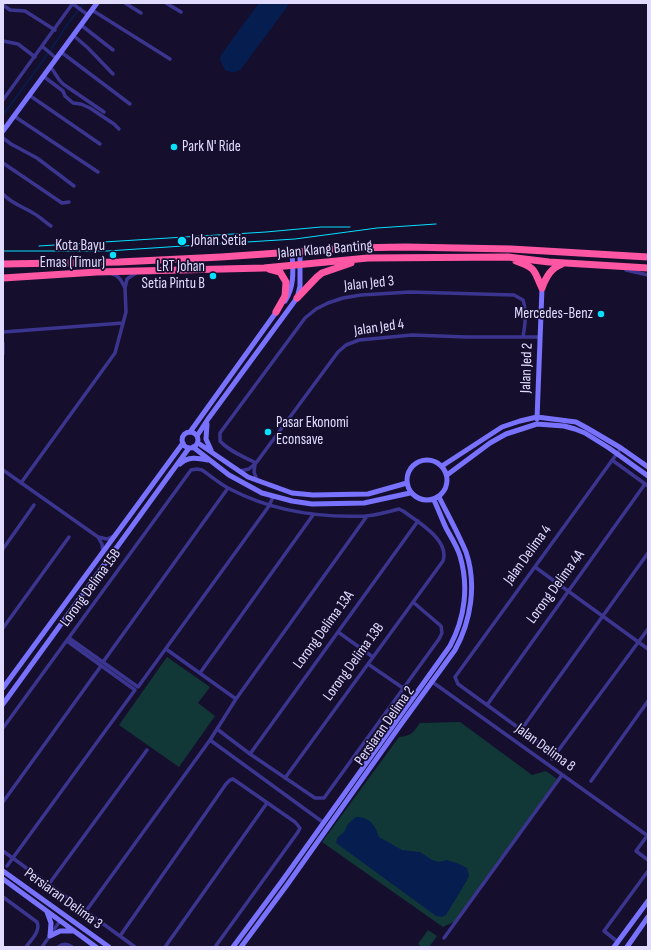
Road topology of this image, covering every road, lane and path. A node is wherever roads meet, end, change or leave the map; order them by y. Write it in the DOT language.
graph roads {
  1 [pos="97,3"];
  2 [pos="125,3"];
  3 [pos="166,3"];
  4 [pos="74,4"];
  5 [pos="3,5"];
  6 [pos="92,10"];
  7 [pos="181,12"];
  8 [pos="141,13"];
  9 [pos="86,14"];
  10 [pos="81,25"];
  11 [pos="55,30"];
  12 [pos="73,35"];
  13 [pos="3,41"];
  14 [pos="44,48"];
  15 [pos="113,50"];
  16 [pos="61,52"];
  17 [pos="35,57"];
  18 [pos="55,57"];
  19 [pos="170,59"];
  20 [pos="50,67"];
  21 [pos="113,74"];
  22 [pos="43,76"];
  23 [pos="31,96"];
  24 [pos="3,100"];
  25 [pos="130,104"];
  26 [pos="104,112"];
  27 [pos="14,116"];
  28 [pos="118,129"];
  29 [pos="3,131"];
  30 [pos="3,138"];
  31 [pos="100,144"];
  32 [pos="3,163"];
  33 [pos="98,172"];
  34 [pos="74,186"];
  35 [pos="3,194"];
  36 [pos="69,202"];
  37 [pos="51,226"];
  38 [pos="292,252"];
  39 [pos="300,252"];
  40 [pos="508,256"];
  41 [pos="648,257"];
  42 [pos="368,258"];
  43 [pos="3,264"];
  44 [pos="296,264"];
  45 [pos="564,264"];
  46 [pos="611,266"];
  47 [pos="264,268"];
  48 [pos="648,268"];
  49 [pos="146,271"];
  50 [pos="97,272"];
  51 [pos="648,275"];
  52 [pos="3,278"];
  53 [pos="125,288"];
  54 [pos="542,288"];
  55 [pos="297,298"];
  56 [pos="276,312"];
  57 [pos="123,322"];
  58 [pos="3,332"];
  59 [pos="523,337"];
  60 [pos="540,337"];
  61 [pos="3,343"];
  62 [pos="3,354"];
  63 [pos="537,417"];
  64 [pos="208,419"];
  65 [pos="537,424"];
  66 [pos="190,432"];
  67 [pos="197,436"];
  68 [pos="183,443"];
  69 [pos="198,443"];
  70 [pos="191,448"];
  71 [pos="621,448"];
  72 [pos="213,453"];
  73 [pos="617,453"];
  74 [pos="612,460"];
  75 [pos="210,461"];
  76 [pos="256,463"];
  77 [pos="442,466"];
  78 [pos="648,467"];
  79 [pos="175,468"];
  80 [pos="3,470"];
  81 [pos="240,471"];
  82 [pos="447,475"];
  83 [pos="648,476"];
  84 [pos="257,480"];
  85 [pos="21,483"];
  86 [pos="406,484"];
  87 [pos="270,485"];
  88 [pos="646,485"];
  89 [pos="228,488"];
  90 [pos="282,489"];
  91 [pos="410,492"];
  92 [pos="273,497"];
  93 [pos="437,498"];
  94 [pos="34,505"];
  95 [pos="269,506"];
  96 [pos="313,515"];
  97 [pos="367,516"];
  98 [pos="418,521"];
  99 [pos="116,535"];
  100 [pos="69,537"];
  101 [pos="98,537"];
  102 [pos="3,549"];
  103 [pos="103,552"];
  104 [pos="648,553"];
  105 [pos="535,567"];
  106 [pos="568,591"];
  107 [pos="413,602"];
  108 [pos="603,616"];
  109 [pos="3,628"];
  110 [pos="648,629"];
  111 [pos="338,632"];
  112 [pos="68,640"];
  113 [pos="638,642"];
  114 [pos="166,649"];
  115 [pos="648,649"];
  116 [pos="373,657"];
  117 [pos="102,664"];
  118 [pos="368,664"];
  119 [pos="200,673"];
  120 [pos="429,680"];
  121 [pos="3,688"];
  122 [pos="136,688"];
  123 [pos="402,688"];
  124 [pos="236,700"];
  125 [pos="648,701"];
  126 [pos="3,704"];
  127 [pos="486,705"];
  128 [pos="3,728"];
  129 [pos="217,729"];
  130 [pos="521,730"];
  131 [pos="210,740"];
  132 [pos="147,750"];
  133 [pos="250,754"];
  134 [pos="556,754"];
  135 [pos="552,759"];
  136 [pos="562,775"];
  137 [pos="285,778"];
  138 [pos="591,781"];
  139 [pos="3,802"];
  140 [pos="268,803"];
  141 [pos="323,822"];
  142 [pos="329,827"];
  143 [pos="647,836"];
  144 [pos="3,851"];
  145 [pos="13,858"];
  146 [pos="648,860"];
  147 [pos="5,866"];
  148 [pos="3,871"];
  149 [pos="648,871"];
  150 [pos="10,876"];
  151 [pos="3,879"];
  152 [pos="49,884"];
  153 [pos="3,897"];
  154 [pos="648,901"];
  155 [pos="46,911"];
  156 [pos="59,911"];
  157 [pos="86,911"];
  158 [pos="648,917"];
  159 [pos="70,919"];
  160 [pos="60,921"];
  161 [pos="74,931"];
  162 [pos="50,936"];
  163 [pos="120,936"];
  164 [pos="444,938"];
  165 [pos="618,942"];
  166 [pos="71,946"];
  167 [pos="26,947"];
  168 [pos="42,947"];
  169 [pos="58,947"];
  170 [pos="96,947"];
  171 [pos="108,947"];
  172 [pos="135,947"];
  173 [pos="165,947"];
  174 [pos="215,947"];
  175 [pos="232,947"];
  176 [pos="241,947"];
  177 [pos="614,947"];
  178 [pos="627,947"];
  1 -- 6 [label="street"];
  2 -- 8 [label="street"];
  3 -- 7 [label="street"];
  4 -- 9 [label="street"];
  4 -- 11 [label="street"];
  5 -- 11 [label="street"];
  6 -- 9 [label="street"];
  6 -- 19 [label="street"];
  9 -- 10 [label="street"];
  10 -- 12 [label="street"];
  10 -- 15 [label="street"];
  11 -- 14 [label="street"];
  12 -- 16 [label="street"];
  12 -- 21 [label="street"];
  13 -- 17 [label="street"];
  14 -- 17 [label="street"];
  14 -- 18 [label="street"];
  16 -- 18 [label="street"];
  16 -- 25 [label="street"];
  17 -- 24 [label="street"];
  18 -- 20 [label="street"];
  20 -- 22 [label="street"];
  20 -- 26 [label="street"];
  22 -- 23 [label="street"];
  22 -- 28 [label="street"];
  23 -- 27 [label="street"];
  23 -- 31 [label="street"];
  27 -- 29 [label="street"];
  27 -- 33 [label="street"];
  30 -- 34 [label="street"];
  32 -- 36 [label="street"];
  35 -- 37 [label="street"];
  38 -- 39 [label="highway, Jalan Klang Banting"];
  38 -- 43 [label="highway, Jalan Klang Banting"];
  38 -- 44 [label="street"];
  39 -- 41 [label="highway, Jalan Klang Banting"];
  39 -- 44 [label="street"];
  40 -- 42 [label="highway, Jalan Klang Banting"];
  40 -- 45 [label="highway, Jalan Klang Banting"];
  40 -- 54 [label="highway"];
  42 -- 44 [label="highway, Jalan Klang Banting"];
  42 -- 55 [label="highway"];
  44 -- 47 [label="highway, Jalan Klang Banting"];
  44 -- 55 [label="street"];
  44 -- 56 [label="street"];
  45 -- 46 [label="highway, Jalan Klang Banting"];
  45 -- 54 [label="highway"];
  46 -- 48 [label="highway, Jalan Klang Banting"];
  46 -- 51 [label="street"];
  47 -- 49 [label="highway, Jalan Klang Banting"];
  47 -- 56 [label="highway"];
  49 -- 50 [label="highway, Jalan Klang Banting"];
  49 -- 53 [label="street"];
  50 -- 52 [label="highway, Jalan Klang Banting"];
  50 -- 53 [label="street"];
  53 -- 57 [label="street"];
  54 -- 60 [label="street, Jalan Jed 2"];
  55 -- 64 [label="street"];
  56 -- 66 [label="street"];
  57 -- 58 [label="street"];
  57 -- 85 [label="street"];
  59 -- 60 [label="street, Jalan Jed 4"];
  59 -- 76 [label="street, Jalan Jed 4"];
  59 -- 76 [label="street, Jalan Jed 3"];
  60 -- 63 [label="street, Jalan Jed 2"];
  61 -- 62 [label="street"];
  63 -- 65 [label="street, Jalan Jed 2"];
  63 -- 71 [label="street"];
  63 -- 77 [label="street"];
  64 -- 67 [label="street"];
  64 -- 72 [label="street"];
  65 -- 73 [label="street"];
  65 -- 82 [label="street"];
  66 -- 67 [label="street"];
  66 -- 68 [label="street"];
  67 -- 69 [label="street"];
  68 -- 70 [label="street"];
  68 -- 79 [label="street"];
  68 -- 99 [label="street"];
  69 -- 70 [label="street"];
  69 -- 72 [label="street"];
  70 -- 75 [label="street"];
  70 -- 79 [label="street"];
  71 -- 73 [label="street, Jalan Delima 4"];
  71 -- 78 [label="street"];
  72 -- 81 [label="street"];
  73 -- 74 [label="street, Jalan Delima 4"];
  73 -- 83 [label="street"];
  74 -- 88 [label="street"];
  74 -- 105 [label="street, Jalan Delima 4"];
  75 -- 79 [label="street"];
  75 -- 92 [label="street"];
  76 -- 81 [label="street, Jalan Jed 4"];
  76 -- 84 [label="street"];
  77 -- 82 [label="street"];
  77 -- 86 [label="street"];
  79 -- 126 [label="street"];
  80 -- 85 [label="street"];
  81 -- 84 [label="street"];
  82 -- 93 [label="street"];
  84 -- 87 [label="street"];
  85 -- 101 [label="street"];
  86 -- 90 [label="street"];
  86 -- 91 [label="street"];
  87 -- 90 [label="street"];
  87 -- 92 [label="street"];
  88 -- 106 [label="street, Lorong Delima 4A"];
  89 -- 95 [label="street"];
  89 -- 112 [label="street, Lorong Delima 15B"];
  89 -- 117 [label="street"];
  90 -- 92 [label="street"];
  91 -- 92 [label="street"];
  91 -- 93 [label="street"];
  92 -- 95 [label="street"];
  93 -- 120 [label="street, Persiaran Delima 2"];
  94 -- 102 [label="street"];
  95 -- 96 [label="street"];
  95 -- 114 [label="street"];
  96 -- 97 [label="street"];
  96 -- 119 [label="street"];
  97 -- 98 [label="street"];
  97 -- 124 [label="street"];
  98 -- 107 [label="street, Lorong Delima 13B"];
  98 -- 111 [label="street, Lorong Delima 13A"];
  99 -- 101 [label="street"];
  99 -- 103 [label="street"];
  100 -- 109 [label="street"];
  101 -- 103 [label="street"];
  103 -- 121 [label="street"];
  104 -- 108 [label="street"];
  105 -- 106 [label="street"];
  105 -- 127 [label="street, Jalan Delima 4"];
  106 -- 108 [label="street"];
  106 -- 127 [label="street, Lorong Delima 4A"];
  107 -- 116 [label="street, Lorong Delima 13B"];
  107 -- 123 [label="street"];
  108 -- 113 [label="street"];
  108 -- 130 [label="street"];
  110 -- 113 [label="street"];
  111 -- 116 [label="street"];
  111 -- 133 [label="street, Lorong Delima 13A"];
  112 -- 117 [label="street"];
  112 -- 128 [label="street, Lorong Delima 15B"];
  113 -- 115 [label="street"];
  113 -- 134 [label="street"];
  114 -- 119 [label="street"];
  114 -- 122 [label="street"];
  116 -- 118 [label="street, Lorong Delima 13B"];
  117 -- 122 [label="street"];
  117 -- 139 [label="street"];
  118 -- 123 [label="street"];
  118 -- 137 [label="street, Lorong Delima 13B"];
  119 -- 124 [label="street"];
  120 -- 136 [label="street, Jalan Delima 8"];
  120 -- 141 [label="street, Persiaran Delima 2"];
  120 -- 142 [label="street, Persiaran Delima 2"];
  122 -- 145 [label="street"];
  123 -- 137 [label="street"];
  124 -- 129 [label="street"];
  125 -- 138 [label="street"];
  127 -- 130 [label="street"];
  129 -- 131 [label="street"];
  129 -- 133 [label="street"];
  130 -- 134 [label="street"];
  131 -- 141 [label="street"];
  131 -- 157 [label="street"];
  132 -- 152 [label="street"];
  133 -- 137 [label="street"];
  134 -- 135 [label="street"];
  136 -- 143 [label="street, Jalan Delima 8"];
  136 -- 164 [label="street"];
  140 -- 163 [label="street"];
  140 -- 173 [label="street"];
  140 -- 174 [label="street"];
  141 -- 142 [label="street"];
  141 -- 175 [label="street, Persiaran Delima 2"];
  142 -- 176 [label="street, Persiaran Delima 2"];
  143 -- 146 [label="street"];
  144 -- 145 [label="street"];
  145 -- 147 [label="street"];
  145 -- 152 [label="street"];
  147 -- 150 [label="street"];
  148 -- 150 [label="street, Persiaran Delima 3"];
  149 -- 165 [label="street"];
  150 -- 156 [label="street, Persiaran Delima 3"];
  151 -- 155 [label="street, Persiaran Delima 3"];
  152 -- 157 [label="street"];
  153 -- 167 [label="street"];
  154 -- 165 [label="street"];
  155 -- 160 [label="street, Persiaran Delima 3"];
  155 -- 162 [label="street"];
  156 -- 159 [label="street, Persiaran Delima 3"];
  156 -- 160 [label="street"];
  157 -- 163 [label="street"];
  158 -- 178 [label="street"];
  159 -- 160 [label="street"];
  159 -- 171 [label="street, Persiaran Delima 3"];
  160 -- 161 [label="street, Persiaran Delima 3"];
  160 -- 162 [label="street"];
  161 -- 162 [label="street"];
  161 -- 170 [label="street, Persiaran Delima 3"];
  162 -- 168 [label="street"];
  163 -- 172 [label="street"];
  165 -- 177 [label="street"];
  166 -- 169 [label="street"];
}
